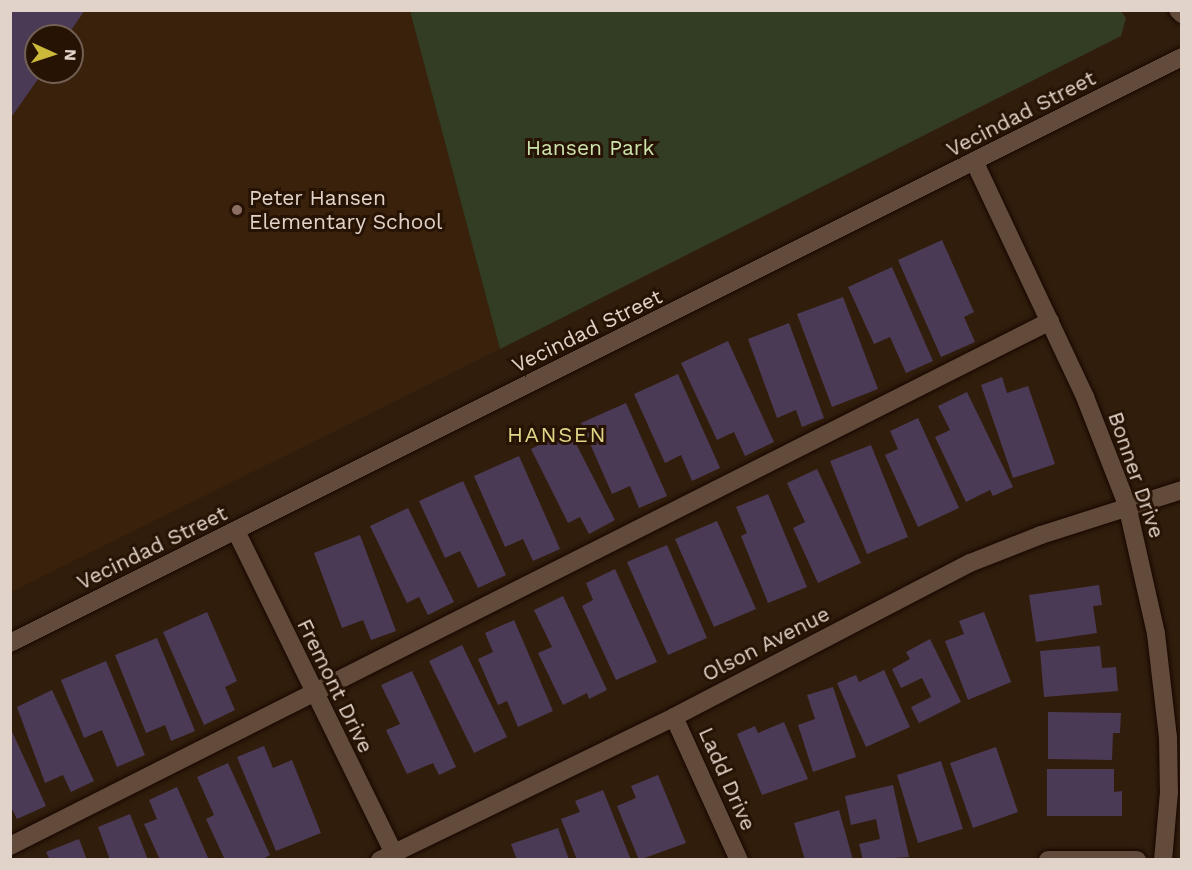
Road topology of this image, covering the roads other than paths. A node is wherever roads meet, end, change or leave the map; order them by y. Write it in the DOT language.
graph roads {
  1 [pos="1178,10"];
  2 [pos="1182,14"];
  3 [pos="1182,57"];
  4 [pos="975,163"];
  5 [pos="1050,321"];
  6 [pos="1182,489"];
  7 [pos="1127,505"];
  8 [pos="236,531"];
  9 [pos="10,643"];
  10 [pos="314,695"];
  11 [pos="674,717"];
  12 [pos="10,846"];
  13 [pos="390,857"];
  14 [pos="739,860"];
  15 [pos="1048,860"];
  16 [pos="1137,860"];
  17 [pos="1163,860"];
  1 -- 2 [label="street"];
  3 -- 4 [label="street, Vecindad Street"];
  4 -- 5 [label="street, Bonner Drive"];
  4 -- 8 [label="street, Vecindad Street"];
  5 -- 7 [label="street, Bonner Drive"];
  5 -- 10 [label="street"];
  6 -- 7 [label="street, Olson Avenue"];
  7 -- 11 [label="street, Olson Avenue"];
  7 -- 17 [label="street, Bonner Drive"];
  8 -- 9 [label="street, Vecindad Street"];
  8 -- 10 [label="street, Fremont Drive"];
  10 -- 12 [label="street"];
  10 -- 13 [label="street, Fremont Drive"];
  11 -- 13 [label="street, Olson Avenue"];
  11 -- 14 [label="street, Ladd Drive"];
  15 -- 16 [label="street"];
}
